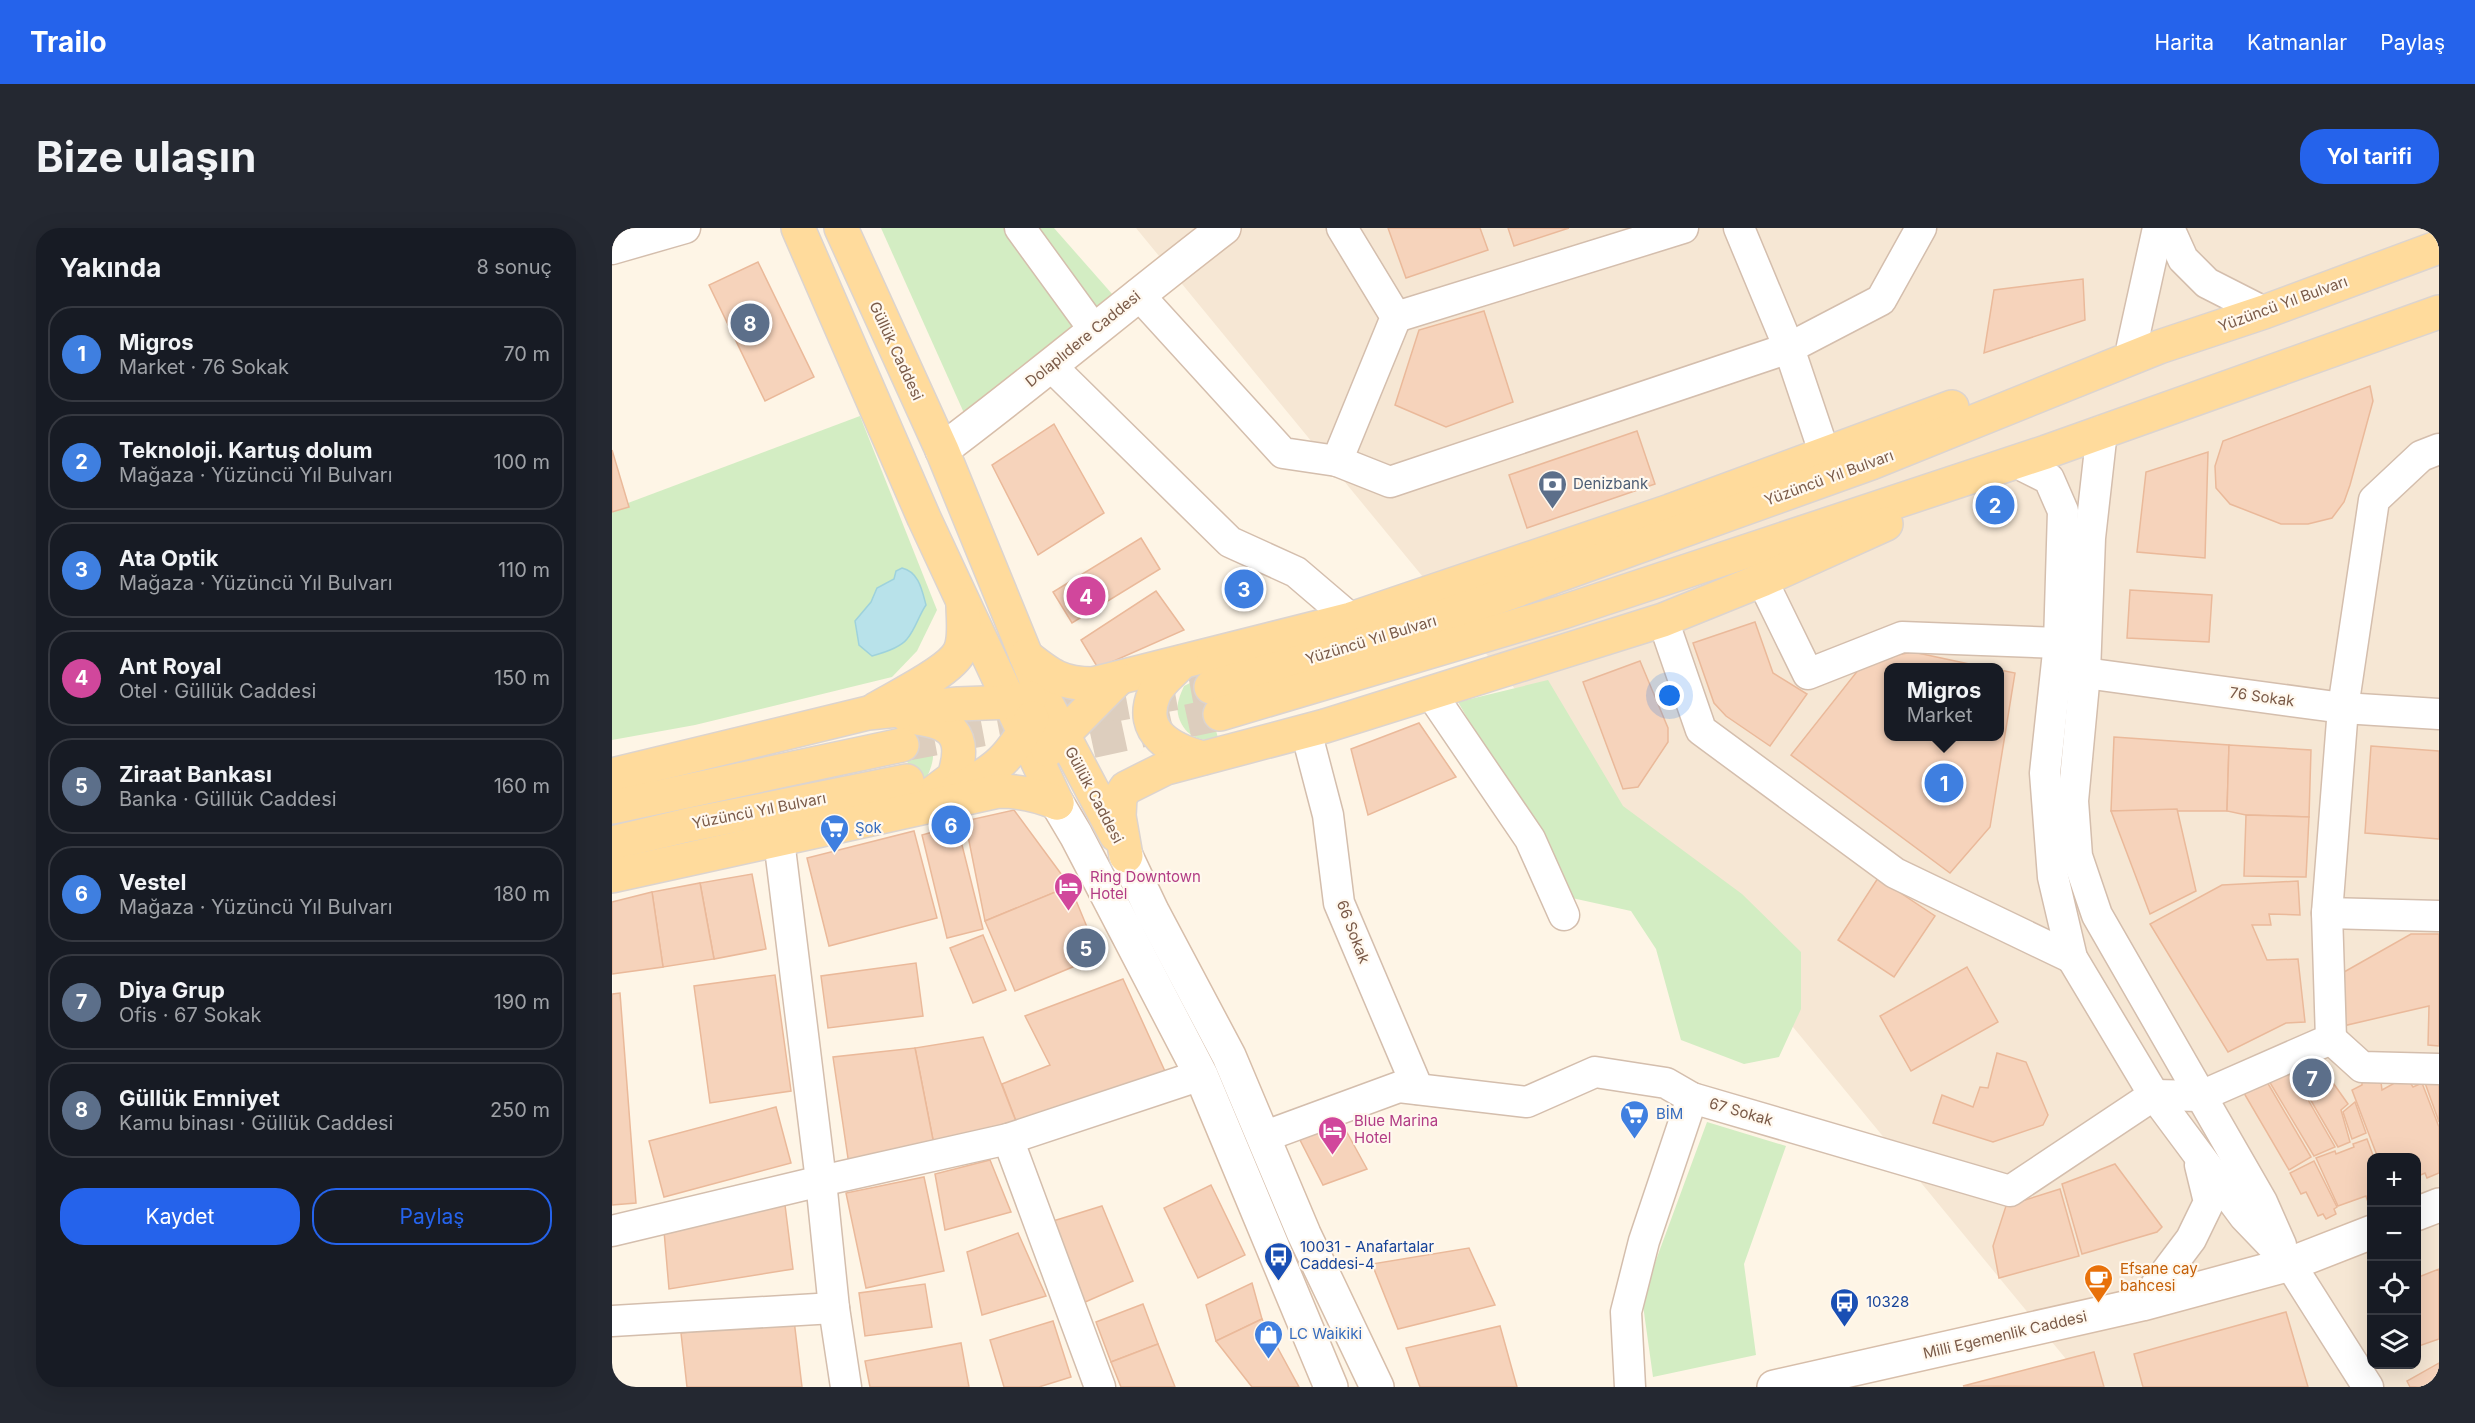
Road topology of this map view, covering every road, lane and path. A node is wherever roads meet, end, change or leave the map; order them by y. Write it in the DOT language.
graph roads {
  1 [pos="685,228"];
  2 [pos="798,228"];
  3 [pos="840,228"];
  4 [pos="1020,228"];
  5 [pos="1224,228"];
  6 [pos="1342,228"];
  7 [pos="1683,228"];
  8 [pos="1739,228"];
  9 [pos="1921,228"];
  10 [pos="2158,228"];
  11 [pos="2169,228"];
  12 [pos="2439,247"];
  13 [pos="612,249"];
  14 [pos="1138,294"];
  15 [pos="2264,312"];
  16 [pos="2439,312"];
  17 [pos="1396,316"];
  18 [pos="1095,331"];
  19 [pos="2146,347"];
  20 [pos="1789,348"];
  21 [pos="1051,366"];
  22 [pos="2103,431"];
  23 [pos="2439,449"];
  24 [pos="942,450"];
  25 [pos="1825,454"];
  26 [pos="2035,460"];
  27 [pos="1337,461"];
  28 [pos="1762,580"];
  29 [pos="962,597"];
  30 [pos="1351,619"];
  31 [pos="1663,620"];
  32 [pos="2059,643"];
  33 [pos="1026,656"];
  34 [pos="1182,662"];
  35 [pos="2085,673"];
  36 [pos="1118,679"];
  37 [pos="1432,694"];
  38 [pos="1043,697"];
  39 [pos="1012,702"];
  40 [pos="2343,708"];
  41 [pos="868,713"];
  42 [pos="2439,714"];
  43 [pos="1306,731"];
  44 [pos="1063,737"];
  45 [pos="902,745"];
  46 [pos="1203,758"];
  47 [pos="1166,768"];
  48 [pos="1041,771"];
  49 [pos="612,775"];
  50 [pos="1086,778"];
  51 [pos="916,799"];
  52 [pos="612,807"];
  53 [pos="779,840"];
  54 [pos="612,843"];
  55 [pos="1126,856"];
  56 [pos="612,876"];
  57 [pos="2327,914"];
  58 [pos="1564,915"];
  59 [pos="2439,916"];
  60 [pos="2072,958"];
  61 [pos="2331,1039"];
  62 [pos="2439,1069"];
  63 [pos="1201,1075"];
  64 [pos="1418,1089"];
  65 [pos="2154,1095"];
  66 [pos="2201,1096"];
  67 [pos="1692,1098"];
  68 [pos="1263,1137"];
  69 [pos="1008,1139"];
  70 [pos="2197,1153"];
  71 [pos="821,1181"];
  72 [pos="2439,1205"];
  73 [pos="2421,1212"];
  74 [pos="612,1231"];
  75 [pos="2367,1234"];
  76 [pos="2290,1264"];
  77 [pos="2142,1304"];
  78 [pos="834,1308"];
  79 [pos="612,1321"];
  80 [pos="846,1387"];
  81 [pos="1100,1387"];
  82 [pos="1331,1387"];
  83 [pos="1377,1387"];
  84 [pos="1630,1387"];
  85 [pos="1774,1387"];
  86 [pos="2368,1387"];
  1 -- 13 [label="street"];
  2 -- 29 [label="main road"];
  3 -- 24 [label="main road, Güllük Caddesi"];
  4 -- 18 [label="street"];
  5 -- 14 [label="main road, Dolaplıdere Caddesi"];
  6 -- 17 [label="street"];
  7 -- 17 [label="street"];
  8 -- 20 [label="street"];
  9 -- 20 [label="street"];
  10 -- 19 [label="street"];
  11 -- 15 [label="street"];
  12 -- 15 [label="main road, Yüzüncü Yıl Bulvarı"];
  14 -- 18 [label="main road, Dolaplıdere Caddesi"];
  14 -- 27 [label="street"];
  15 -- 19 [label="main road, Yüzüncü Yıl Bulvarı"];
  16 -- 22 [label="main road, Yüzüncü Yıl Bulvarı"];
  17 -- 27 [label="street"];
  18 -- 21 [label="main road, Dolaplıdere Caddesi"];
  19 -- 25 [label="main road"];
  19 -- 26 [label="main road, Yüzüncü Yıl Bulvarı"];
  20 -- 25 [label="street"];
  20 -- 27 [label="street"];
  21 -- 24 [label="main road, Dolaplıdere Caddesi"];
  21 -- 30 [label="street"];
  22 -- 26 [label="main road, Yüzüncü Yıl Bulvarı"];
  22 -- 35 [label="street"];
  23 -- 40 [label="street"];
  24 -- 33 [label="main road, Güllük Caddesi"];
  25 -- 30 [label="main road"];
  26 -- 28 [label="main road"];
  26 -- 32 [label="street"];
  28 -- 31 [label="main road"];
  28 -- 32 [label="street"];
  29 -- 39 [label="main road"];
  29 -- 41 [label="main road"];
  30 -- 34 [label="main road"];
  31 -- 37 [label="main road"];
  31 -- 60 [label="street"];
  32 -- 35 [label="street"];
  32 -- 60 [label="street"];
  33 -- 36 [label="main road"];
  33 -- 38 [label="main road, Güllük Caddesi"];
  34 -- 36 [label="main road"];
  34 -- 46 [label="main road"];
  35 -- 40 [label="street, 76 Sokak"];
  35 -- 66 [label="street"];
  36 -- 44 [label="main road"];
  37 -- 43 [label="main road"];
  37 -- 58 [label="street"];
  38 -- 39 [label="main road"];
  38 -- 44 [label="main road, Güllük Caddesi"];
  38 -- 48 [label="main road"];
  39 -- 41 [label="main road"];
  39 -- 48 [label="main road"];
  40 -- 42 [label="street, 76 Sokak"];
  40 -- 57 [label="street"];
  41 -- 49 [label="main road"];
  41 -- 51 [label="main road"];
  43 -- 46 [label="main road"];
  43 -- 64 [label="street, 66 Sokak"];
  44 -- 48 [label="main road"];
  44 -- 50 [label="main road, Güllük Caddesi"];
  45 -- 52 [label="main road"];
  46 -- 47 [label="main road"];
  47 -- 50 [label="main road"];
  47 -- 55 [label="main road"];
  48 -- 50 [label="main road"];
  48 -- 51 [label="main road"];
  48 -- 51 [label="main road"];
  48 -- 63 [label="main road"];
  50 -- 55 [label="main road, Güllük Caddesi"];
  51 -- 53 [label="main road"];
  51 -- 54 [label="main road, Yüzüncü Yıl Bulvarı"];
  53 -- 56 [label="main road"];
  53 -- 71 [label="street"];
  55 -- 68 [label="main road, Güllük Caddesi"];
  57 -- 59 [label="street"];
  57 -- 61 [label="street"];
  60 -- 65 [label="street"];
  61 -- 62 [label="street"];
  61 -- 66 [label="street"];
  63 -- 69 [label="street"];
  63 -- 82 [label="main road"];
  64 -- 67 [label="street, 67 Sokak"];
  64 -- 68 [label="street, 67 Sokak"];
  65 -- 66 [label="street"];
  65 -- 67 [label="street, 67 Sokak"];
  65 -- 70 [label="street"];
  66 -- 76 [label="street"];
  67 -- 84 [label="street"];
  68 -- 83 [label="main road, Güllük Caddesi"];
  69 -- 71 [label="street"];
  69 -- 81 [label="street"];
  70 -- 76 [label="street"];
  70 -- 77 [label="street"];
  71 -- 74 [label="street"];
  71 -- 78 [label="street"];
  72 -- 73 [label="main road"];
  75 -- 76 [label="main road, Milli Egemenlik Caddesi"];
  76 -- 77 [label="main road, Milli Egemenlik Caddesi"];
  76 -- 86 [label="street"];
  77 -- 85 [label="main road, Milli Egemenlik Caddesi"];
  78 -- 79 [label="street"];
  78 -- 80 [label="street"];
}
